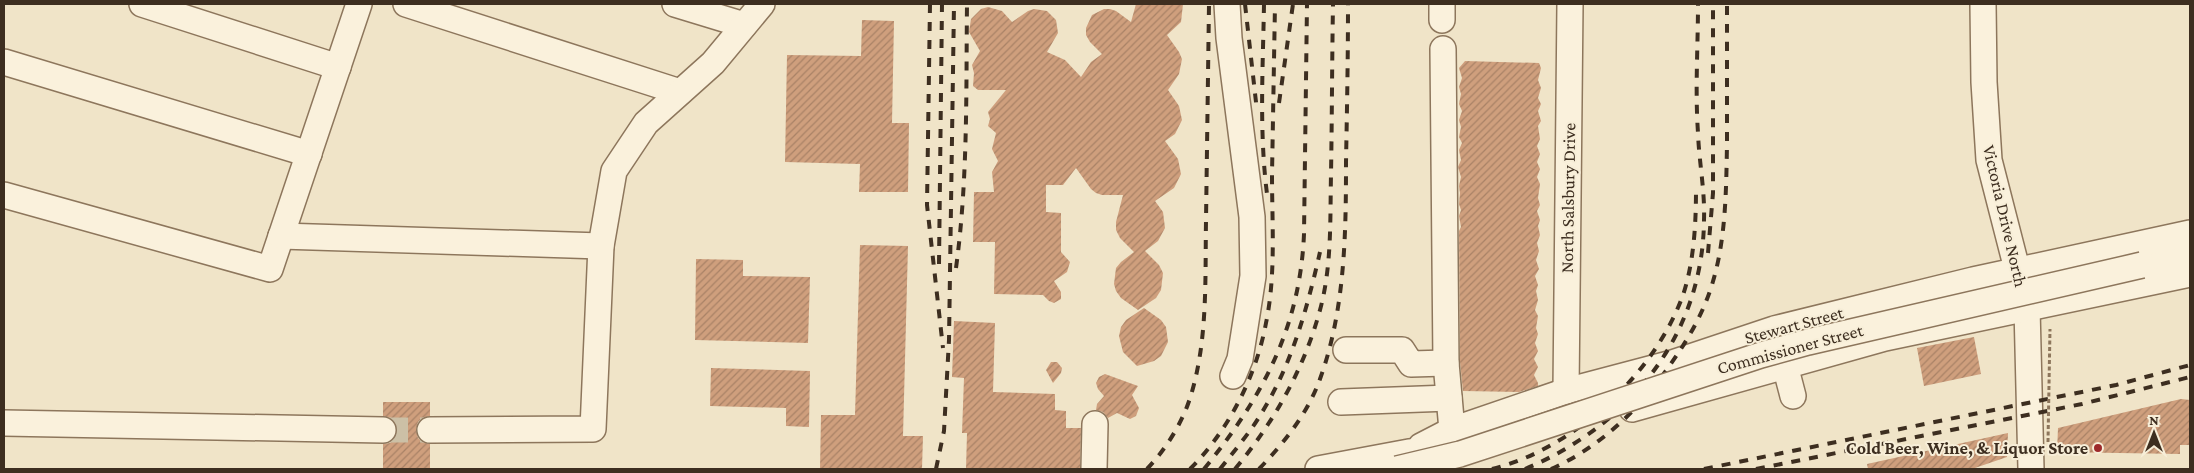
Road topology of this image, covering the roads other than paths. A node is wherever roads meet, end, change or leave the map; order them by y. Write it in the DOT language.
graph roads {
  1 [pos="142,4"];
  2 [pos="360,4"];
  3 [pos="406,4"];
  4 [pos="675,4"];
  5 [pos="762,4"];
  6 [pos="1227,4"];
  7 [pos="1570,4"];
  8 [pos="1983,4"];
  9 [pos="744,26"];
  10 [pos="1443,49"];
  11 [pos="4,62"];
  12 [pos="338,66"];
  13 [pos="680,92"];
  14 [pos="309,154"];
  15 [pos="4,195"];
  16 [pos="2190,234"];
  17 [pos="281,236"];
  18 [pos="601,246"];
  19 [pos="2190,254"];
  20 [pos="2017,271"];
  21 [pos="2190,274"];
  22 [pos="2027,308"];
  23 [pos="1774,329"];
  24 [pos="1346,350"];
  25 [pos="1446,363"];
  26 [pos="1785,366"];
  27 [pos="1233,376"];
  28 [pos="1566,392"];
  29 [pos="1793,396"];
  30 [pos="1449,398"];
  31 [pos="1341,402"];
  32 [pos="4,423"];
  33 [pos="1095,424"];
  34 [pos="383,430"];
  35 [pos="430,430"];
  36 [pos="1452,430"];
  37 [pos="1403,461"];
  38 [pos="1094,469"];
  39 [pos="1318,469"];
  40 [pos="2031,469"];
  1 -- 12 [label="street"];
  2 -- 12 [label="street"];
  3 -- 13 [label="street"];
  4 -- 9 [label="street"];
  5 -- 9 [label="street"];
  6 -- 27 [label="street"];
  7 -- 28 [label="street, North Salsbury Drive"];
  8 -- 20 [label="street, Victoria Drive North"];
  9 -- 13 [label="street"];
  10 -- 25 [label="street"];
  11 -- 14 [label="street"];
  12 -- 14 [label="street"];
  13 -- 18 [label="street"];
  14 -- 17 [label="street"];
  15 -- 17 [label="street"];
  16 -- 20 [label="street, Stewart Street"];
  17 -- 18 [label="street"];
  18 -- 35 [label="street"];
  19 -- 37 [label="street, Commissioner Street, bridge"];
  20 -- 22 [label="street, Victoria Drive North"];
  20 -- 23 [label="street, Stewart Street"];
  21 -- 22 [label="street, Stewart Street"];
  22 -- 26 [label="street, Stewart Street"];
  22 -- 40 [label="street, Victoria Drive North"];
  23 -- 26 [label="street"];
  23 -- 28 [label="street, Stewart Street"];
  24 -- 25 [label="street"];
  25 -- 30 [label="street"];
  26 -- 29 [label="street"];
  26 -- 37 [label="street, Stewart Street"];
  28 -- 36 [label="street, Stewart Street"];
  30 -- 31 [label="street"];
  30 -- 36 [label="street"];
  32 -- 34 [label="street"];
  33 -- 38 [label="street"];
  36 -- 37 [label="street, Stewart Street"];
  37 -- 39 [label="street, Stewart Street"];
}
